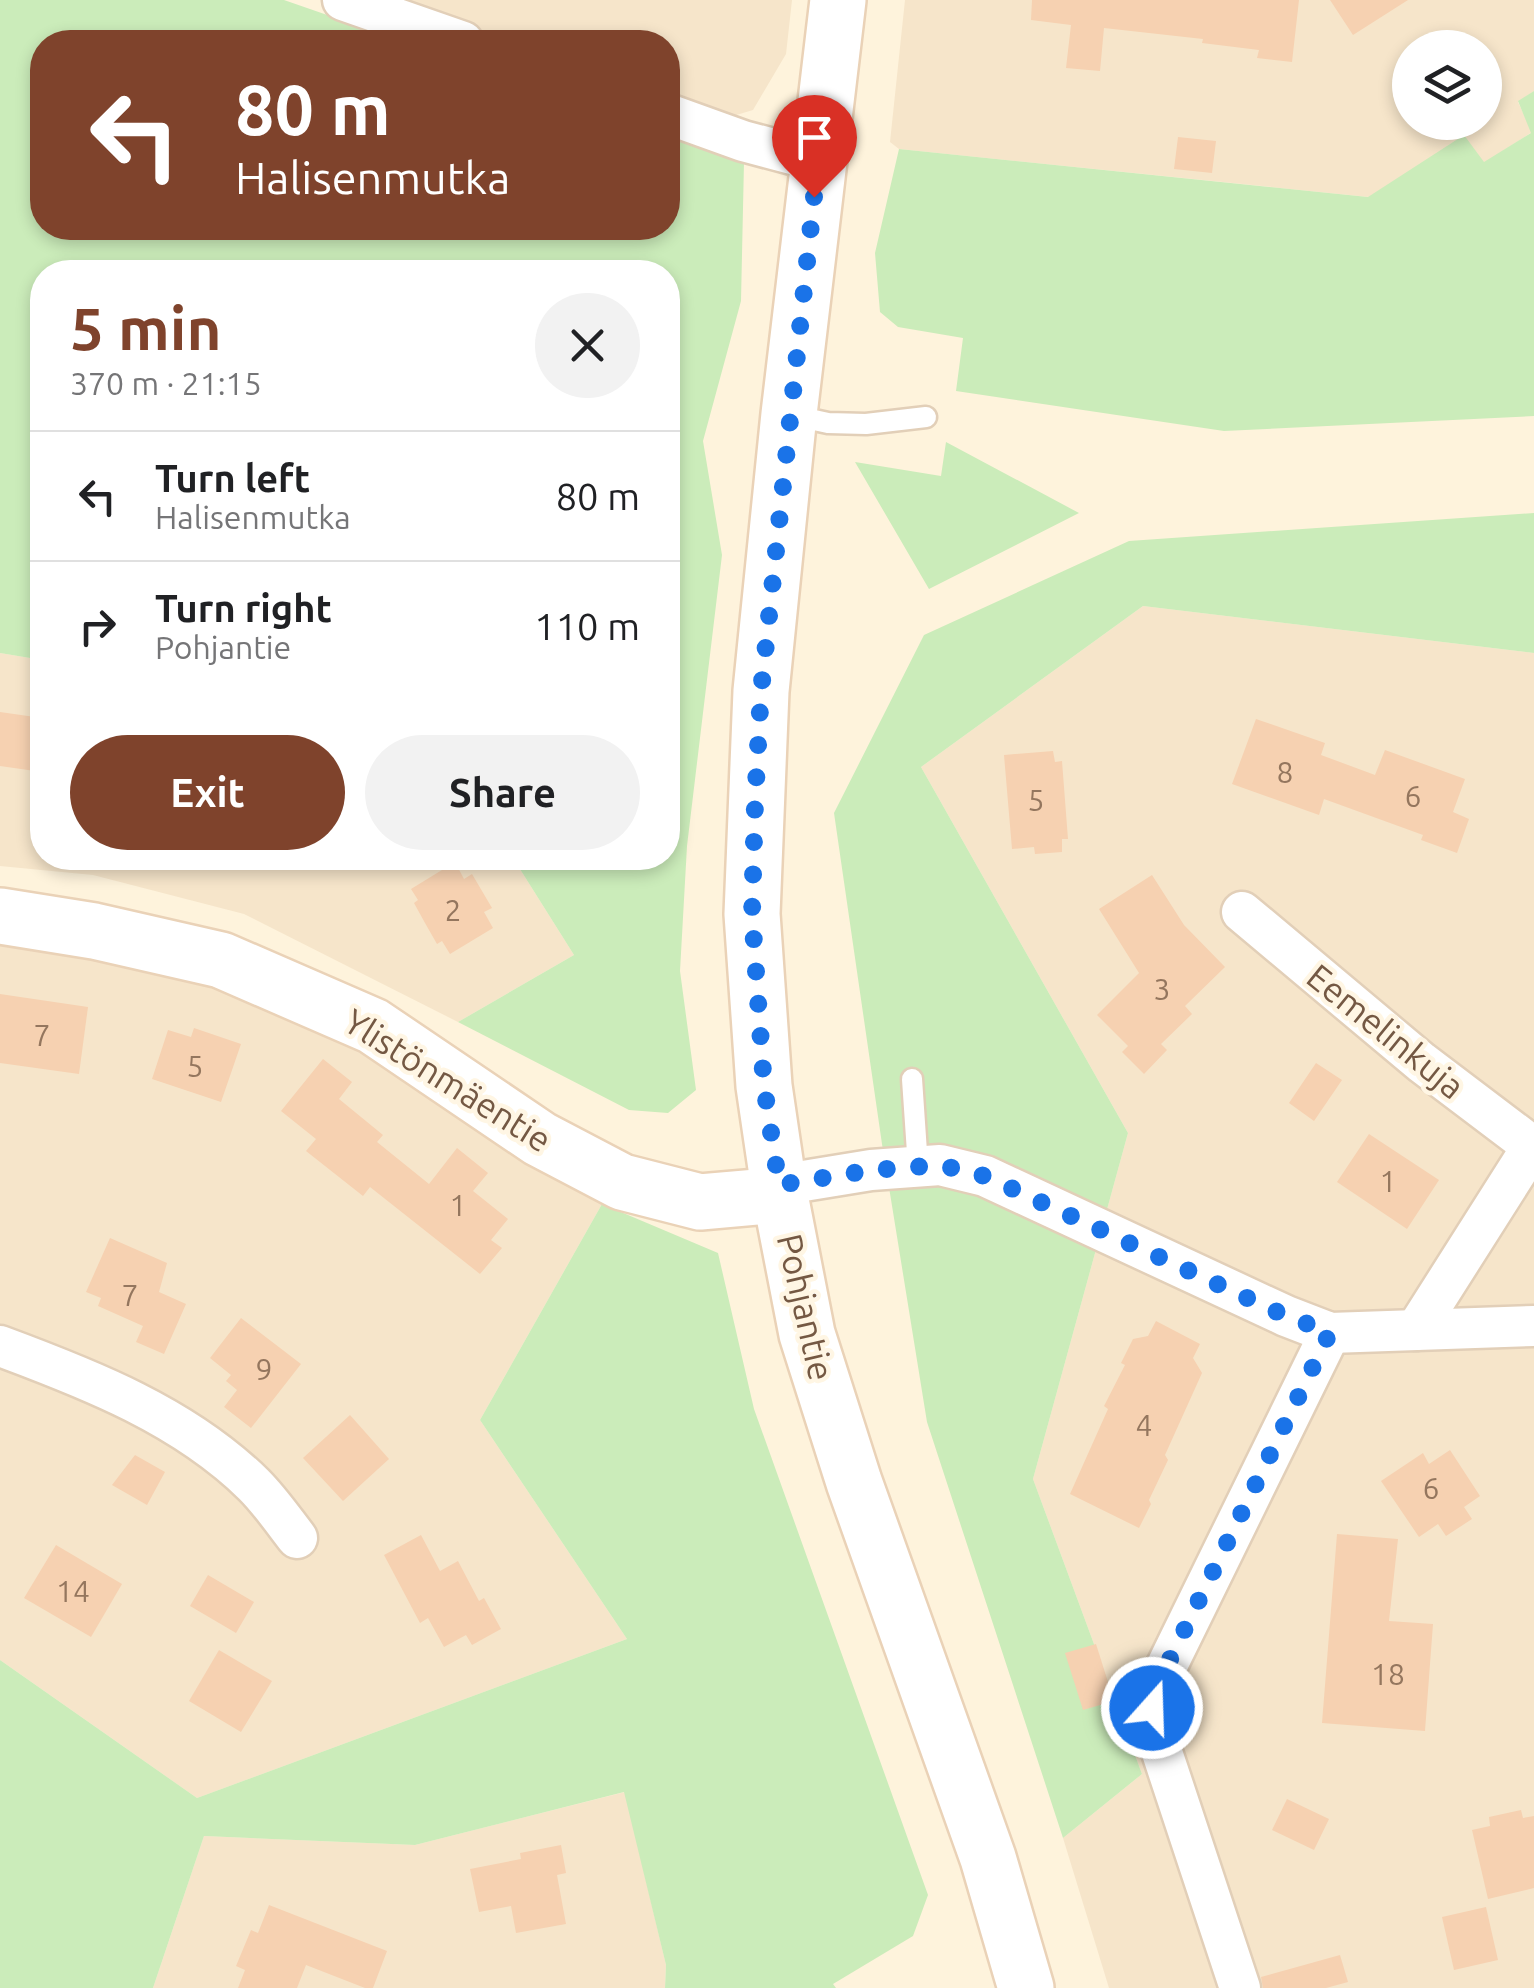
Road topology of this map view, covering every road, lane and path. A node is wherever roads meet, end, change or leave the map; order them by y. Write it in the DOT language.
graph roads {
  1 [pos="342,0"];
  2 [pos="838,0"];
  3 [pos="428,30"];
  4 [pos="680,118"];
  5 [pos="818,161"];
  6 [pos="789,414"];
  7 [pos="926,416"];
  8 [pos="1242,912"];
  9 [pos="0,916"];
  10 [pos="912,1080"];
  11 [pos="1533,1146"];
  12 [pos="918,1167"];
  13 [pos="779,1190"];
  14 [pos="1534,1326"];
  15 [pos="1416,1330"];
  16 [pos="1330,1332"];
  17 [pos="0,1346"];
  18 [pos="298,1538"];
  19 [pos="1026,1988"];
  20 [pos="1240,1988"];
  1 -- 3 [label="street"];
  2 -- 5 [label="street, Pohjantie"];
  4 -- 5 [label="street"];
  5 -- 6 [label="street, Pohjantie"];
  6 -- 7 [label="lane"];
  6 -- 13 [label="street, Pohjantie"];
  8 -- 11 [label="street, Eemelinkuja"];
  9 -- 13 [label="street, Ylistönmäentie"];
  10 -- 12 [label="lane"];
  11 -- 15 [label="street"];
  12 -- 13 [label="street"];
  12 -- 16 [label="street"];
  13 -- 19 [label="street, Pohjantie"];
  14 -- 15 [label="street"];
  15 -- 16 [label="street"];
  16 -- 20 [label="street"];
  17 -- 18 [label="street"];
}
